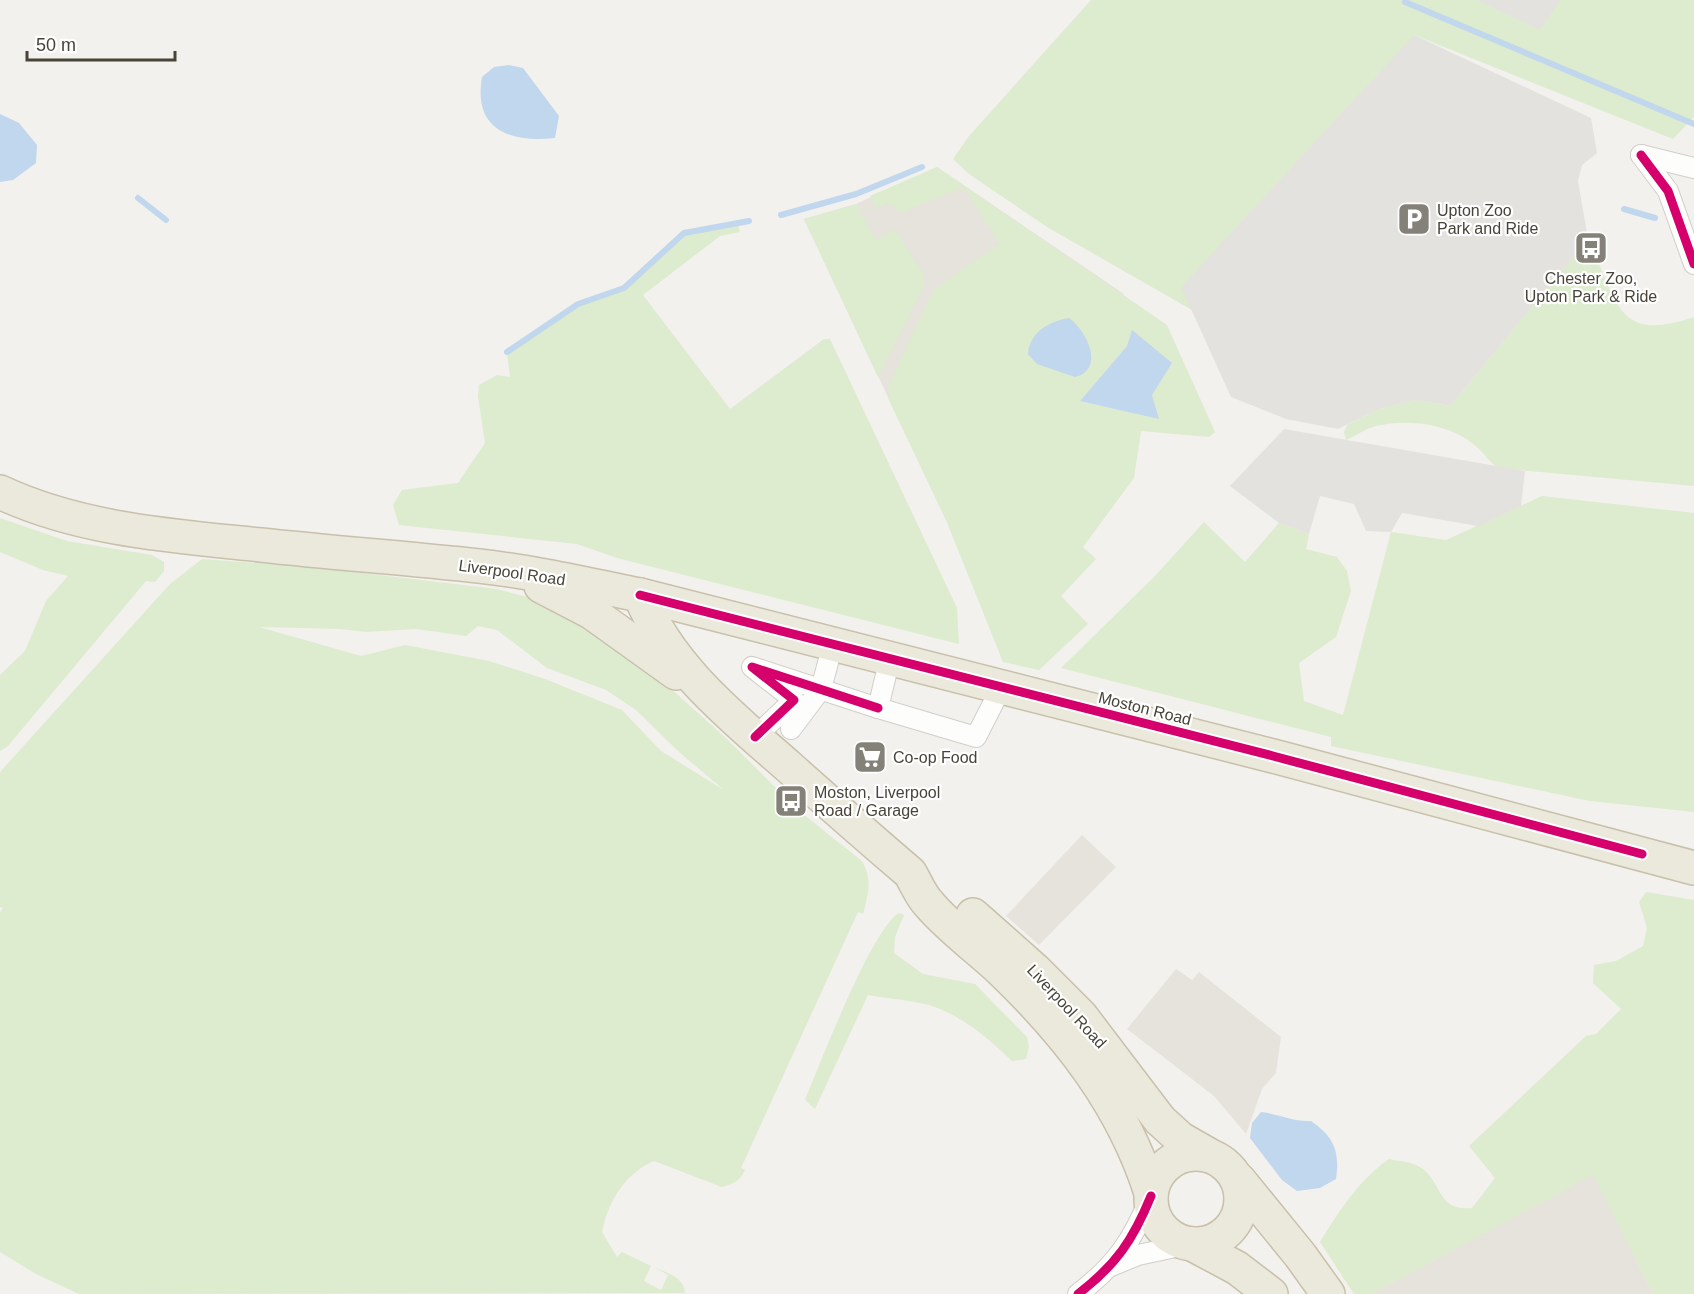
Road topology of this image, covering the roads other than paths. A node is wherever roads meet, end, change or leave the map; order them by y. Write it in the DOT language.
graph roads {
  1 [pos="1694,168"];
  2 [pos="1694,218"];
  3 [pos="1687,242"];
  4 [pos="1694,264"];
  5 [pos="0,492"];
  6 [pos="500,569"];
  7 [pos="640,595"];
  8 [pos="833,644"];
  9 [pos="890,658"];
  10 [pos="1002,686"];
  11 [pos="821,689"];
  12 [pos="878,708"];
  13 [pos="726,711"];
  14 [pos="791,729"];
  15 [pos="755,737"];
  16 [pos="1694,850"];
  17 [pos="1642,854"];
  18 [pos="1694,868"];
  19 [pos="910,873"];
  20 [pos="1209,1155"];
  21 [pos="1239,1180"];
  22 [pos="1151,1194"];
  23 [pos="1190,1244"];
  24 [pos="1111,1266"];
  25 [pos="1078,1294"];
  26 [pos="1271,1294"];
  27 [pos="1328,1294"];
  1 -- 3 [label="street"];
  2 -- 3 [label="street"];
  3 -- 4 [label="street"];
  5 -- 6 [label="highway, Liverpool Road"];
  6 -- 7 [label="highway, Liverpool Road"];
  6 -- 13 [label="highway"];
  7 -- 8 [label="highway, Moston Road"];
  7 -- 13 [label="highway, Liverpool Road"];
  8 -- 9 [label="highway, Moston Road"];
  8 -- 11 [label="street"];
  9 -- 10 [label="highway, Moston Road"];
  9 -- 12 [label="street"];
  10 -- 12 [label="street"];
  10 -- 17 [label="highway, Moston Road"];
  11 -- 12 [label="street"];
  11 -- 14 [label="street"];
  11 -- 15 [label="street"];
  13 -- 15 [label="highway, Liverpool Road"];
  15 -- 19 [label="highway, Liverpool Road"];
  16 -- 17 [label="highway, Moston Road"];
  17 -- 18 [label="highway, Moston Road"];
  19 -- 20 [label="highway, Liverpool Road"];
  19 -- 22 [label="highway, Liverpool Road"];
  20 -- 21 [label="highway"];
  20 -- 22 [label="highway"];
  21 -- 23 [label="highway"];
  21 -- 27 [label="highway"];
  22 -- 23 [label="highway"];
  22 -- 24 [label="street"];
  23 -- 24 [label="street"];
  23 -- 26 [label="highway"];
  24 -- 25 [label="street"];
}
